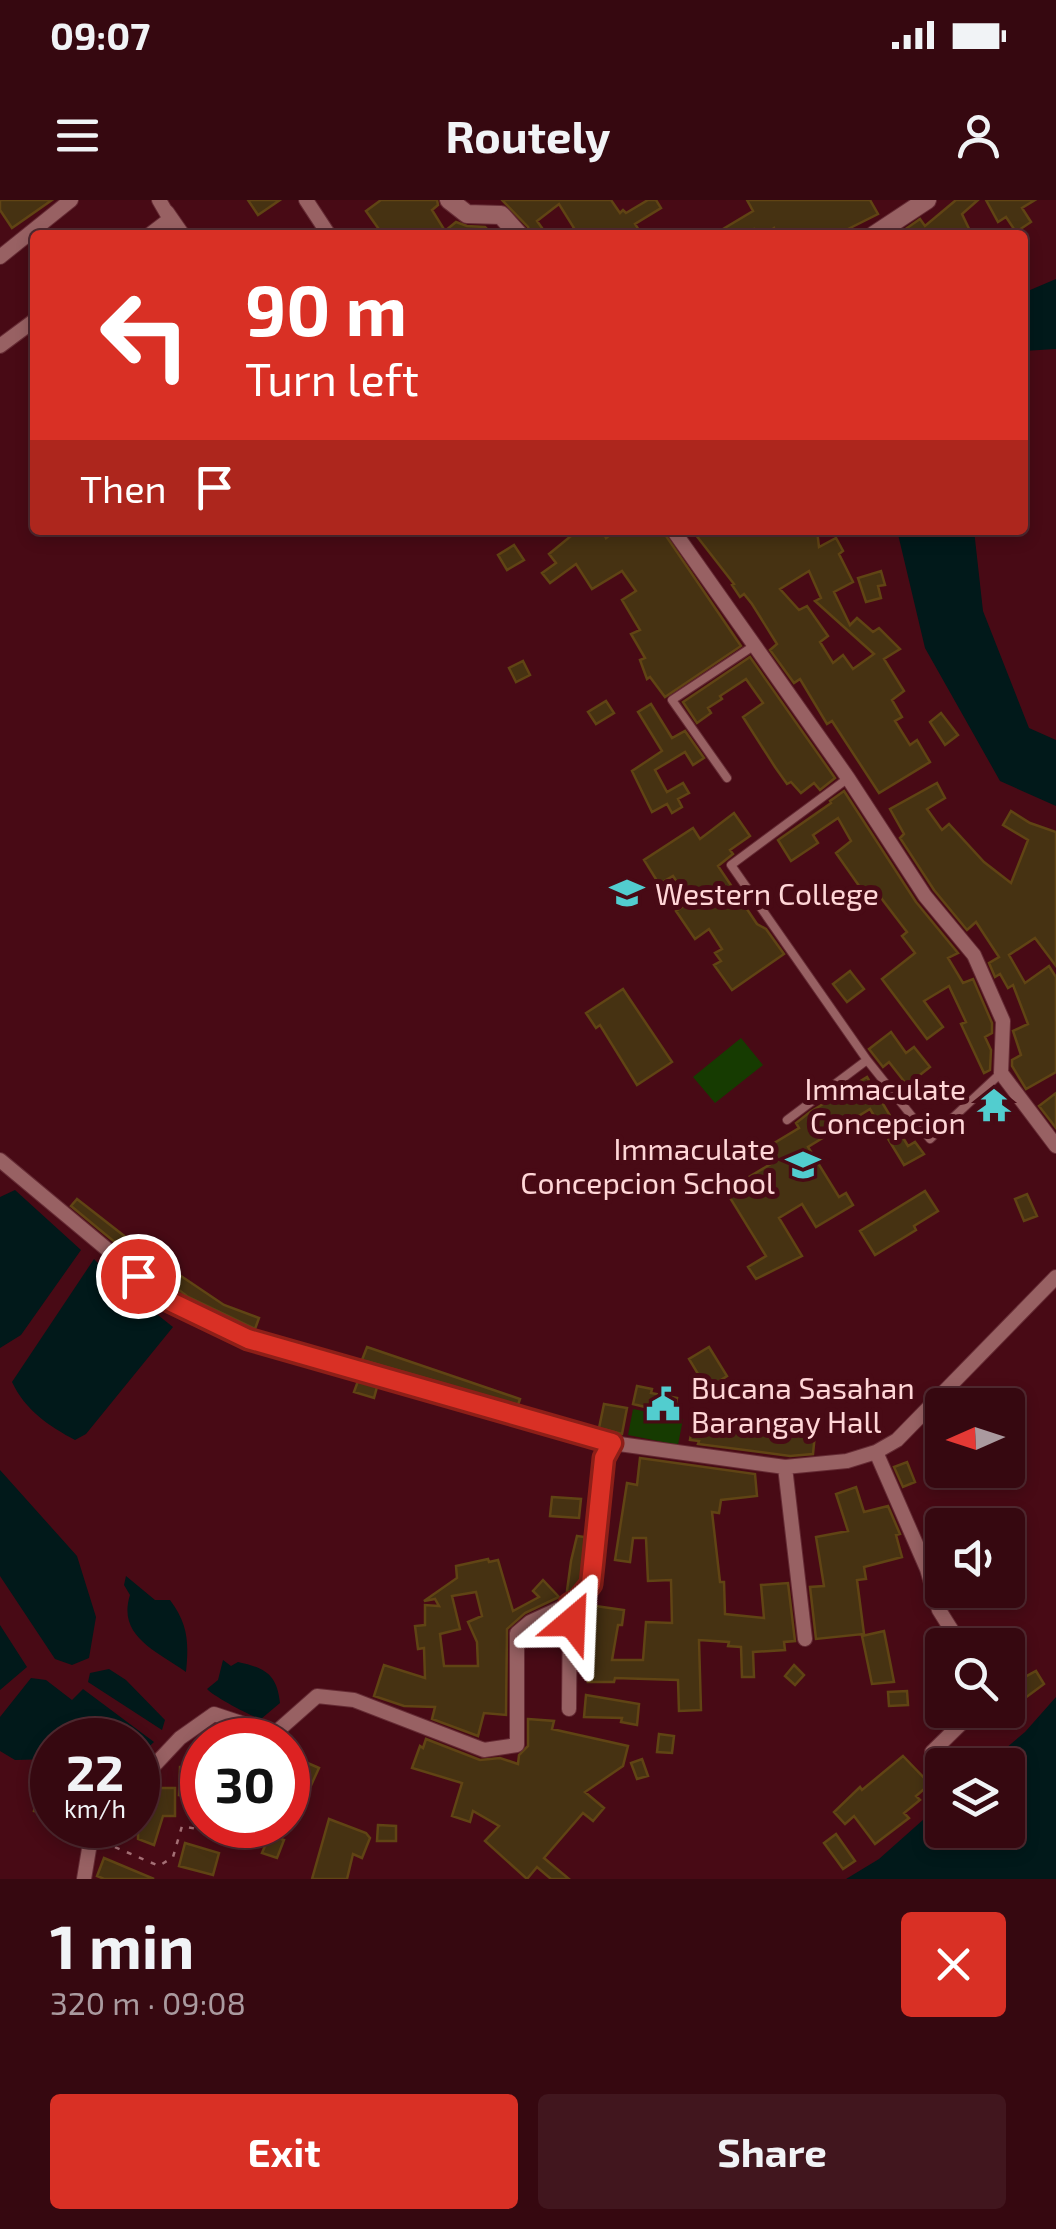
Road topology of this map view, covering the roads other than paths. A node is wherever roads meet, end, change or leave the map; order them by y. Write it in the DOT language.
graph roads {
  1 [pos="71,200"];
  2 [pos="306,200"];
  3 [pos="449,200"];
  4 [pos="926,200"];
  5 [pos="51,206"];
  6 [pos="163,206"];
  7 [pos="156,230"];
  8 [pos="180,230"];
  9 [pos="326,230"];
  10 [pos="517,230"];
  11 [pos="881,230"];
  12 [pos="0,256"];
  13 [pos="30,324"];
  14 [pos="0,346"];
  15 [pos="678,535"];
  16 [pos="755,645"];
  17 [pos="727,778"];
  18 [pos="848,778"];
  19 [pos="867,1060"];
  20 [pos="1001,1073"];
  21 [pos="786,1120"];
  22 [pos="1056,1146"];
  23 [pos="0,1160"];
  24 [pos="1056,1276"];
  25 [pos="612,1443"];
  26 [pos="876,1452"];
  27 [pos="784,1467"];
  28 [pos="570,1604"];
  29 [pos="950,1628"];
  30 [pos="805,1639"];
  31 [pos="569,1709"];
  32 [pos="957,1728"];
  33 [pos="936,1748"];
  34 [pos="160,1760"];
  35 [pos="89,1848"];
  36 [pos="84,1879"];
  1 -- 5 [label="street"];
  2 -- 9 [label="street"];
  3 -- 10 [label="street"];
  4 -- 11 [label="street"];
  5 -- 12 [label="street"];
  6 -- 7 [label="street"];
  6 -- 8 [label="street"];
  13 -- 14 [label="street"];
  15 -- 16 [label="street"];
  16 -- 17 [label="lane"];
  16 -- 18 [label="street"];
  18 -- 19 [label="lane"];
  18 -- 20 [label="street"];
  19 -- 20 [label="lane"];
  19 -- 21 [label="lane"];
  20 -- 22 [label="street"];
  23 -- 25 [label="street"];
  24 -- 26 [label="street"];
  25 -- 27 [label="street"];
  25 -- 28 [label="street"];
  26 -- 27 [label="street"];
  26 -- 29 [label="street"];
  27 -- 30 [label="street"];
  28 -- 31 [label="street"];
  28 -- 34 [label="street"];
  32 -- 33 [label="street"];
  35 -- 36 [label="street"];
}
